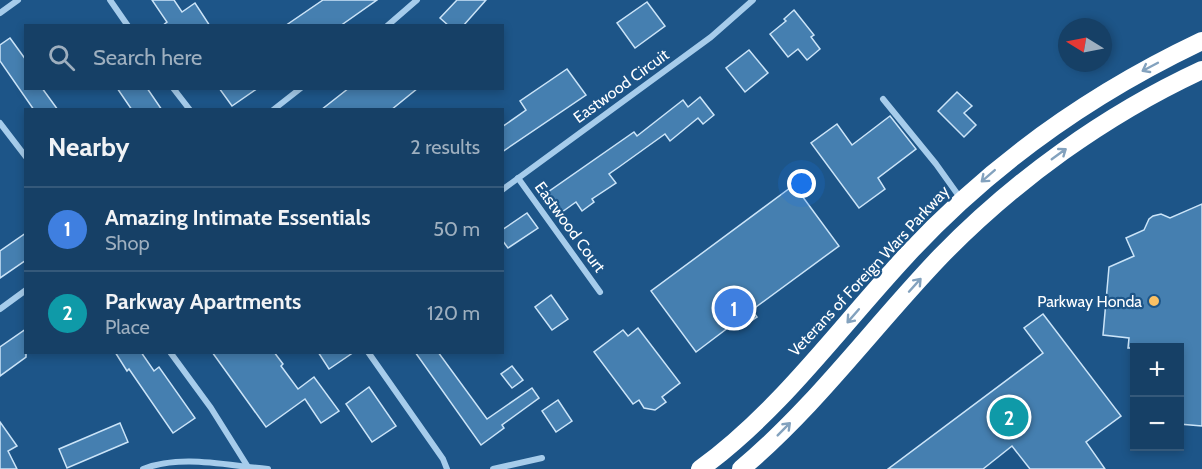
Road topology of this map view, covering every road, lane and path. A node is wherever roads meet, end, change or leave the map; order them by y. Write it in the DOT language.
graph roads {
  1 [pos="18,0"];
  2 [pos="110,0"];
  3 [pos="417,0"];
  4 [pos="753,0"];
  5 [pos="0,14"];
  6 [pos="127,24"];
  7 [pos="389,24"];
  8 [pos="1202,41"];
  9 [pos="1202,70"];
  10 [pos="175,90"];
  11 [pos="298,90"];
  12 [pos="883,99"];
  13 [pos="188,108"];
  14 [pos="276,108"];
  15 [pos="0,123"];
  16 [pos="24,155"];
  17 [pos="518,178"];
  18 [pos="504,188"];
  19 [pos="962,200"];
  20 [pos="24,291"];
  21 [pos="600,292"];
  22 [pos="0,309"];
  23 [pos="171,354"];
  24 [pos="369,354"];
  25 [pos="542,458"];
  26 [pos="248,467"];
  27 [pos="143,469"];
  28 [pos="268,469"];
  29 [pos="447,469"];
  30 [pos="493,469"];
  31 [pos="700,469"];
  32 [pos="741,469"];
  1 -- 5 [label="street"];
  2 -- 6 [label="street"];
  3 -- 7 [label="street"];
  4 -- 17 [label="street, Eastwood Circuit"];
  8 -- 19 [label="highway, Veterans of Foreign Wars Parkway, one-way"];
  32 -- 9 [label="highway, one-way"];
  10 -- 13 [label="street"];
  11 -- 14 [label="street"];
  12 -- 19 [label="street"];
  15 -- 16 [label="street"];
  17 -- 18 [label="street, Eastwood Circuit"];
  17 -- 21 [label="street, Eastwood Court"];
  19 -- 31 [label="highway, Veterans of Foreign Wars Parkway, one-way"];
  20 -- 22 [label="street"];
  23 -- 26 [label="street"];
  24 -- 29 [label="street"];
  25 -- 30 [label="street"];
  26 -- 27 [label="street"];
  26 -- 28 [label="street"];
}
